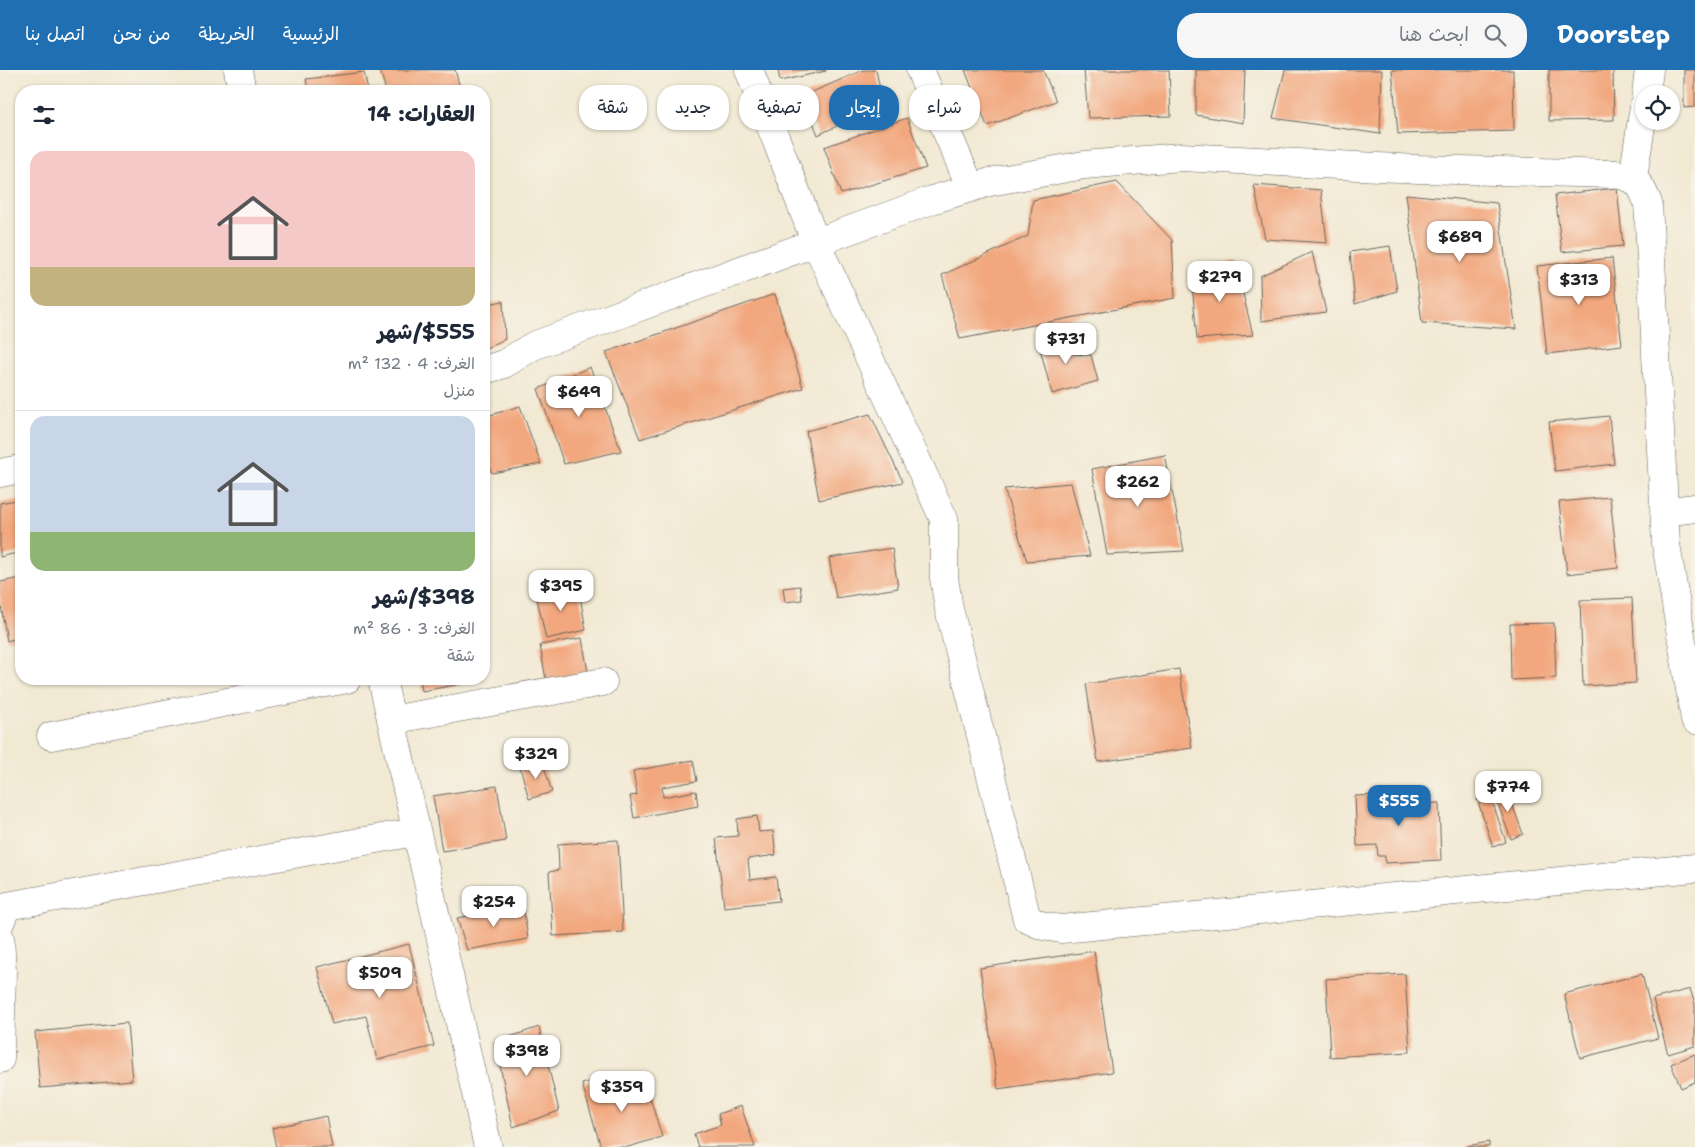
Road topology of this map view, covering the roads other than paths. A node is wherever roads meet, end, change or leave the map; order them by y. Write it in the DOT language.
graph roads {
  1 [pos="238,70"];
  2 [pos="749,70"];
  3 [pos="920,70"];
  4 [pos="1649,70"];
  5 [pos="241,85"];
  6 [pos="1647,85"];
  7 [pos="1640,130"];
  8 [pos="1633,178"];
  9 [pos="971,188"];
  10 [pos="816,243"];
  11 [pos="490,368"];
  12 [pos="15,470"];
  13 [pos="0,473"];
  14 [pos="1695,508"];
  15 [pos="1664,512"];
  16 [pos="603,682"];
  17 [pos="316,685"];
  18 [pos="383,685"];
  19 [pos="391,720"];
  20 [pos="1695,720"];
  21 [pos="51,736"];
  22 [pos="416,832"];
  23 [pos="1695,868"];
  24 [pos="0,923"];
  25 [pos="0,938"];
  26 [pos="0,1059"];
  27 [pos="488,1147"];
  1 -- 5 [label="street"];
  2 -- 10 [label="street"];
  3 -- 9 [label="street"];
  4 -- 6 [label="street"];
  7 -- 8 [label="street"];
  8 -- 9 [label="street"];
  8 -- 15 [label="street"];
  9 -- 10 [label="street"];
  10 -- 11 [label="street"];
  10 -- 23 [label="street"];
  12 -- 13 [label="street"];
  14 -- 15 [label="street"];
  15 -- 20 [label="street"];
  16 -- 19 [label="street"];
  17 -- 21 [label="street"];
  18 -- 19 [label="street"];
  19 -- 22 [label="street"];
  22 -- 24 [label="street"];
  22 -- 27 [label="street"];
  25 -- 26 [label="street"];
}
